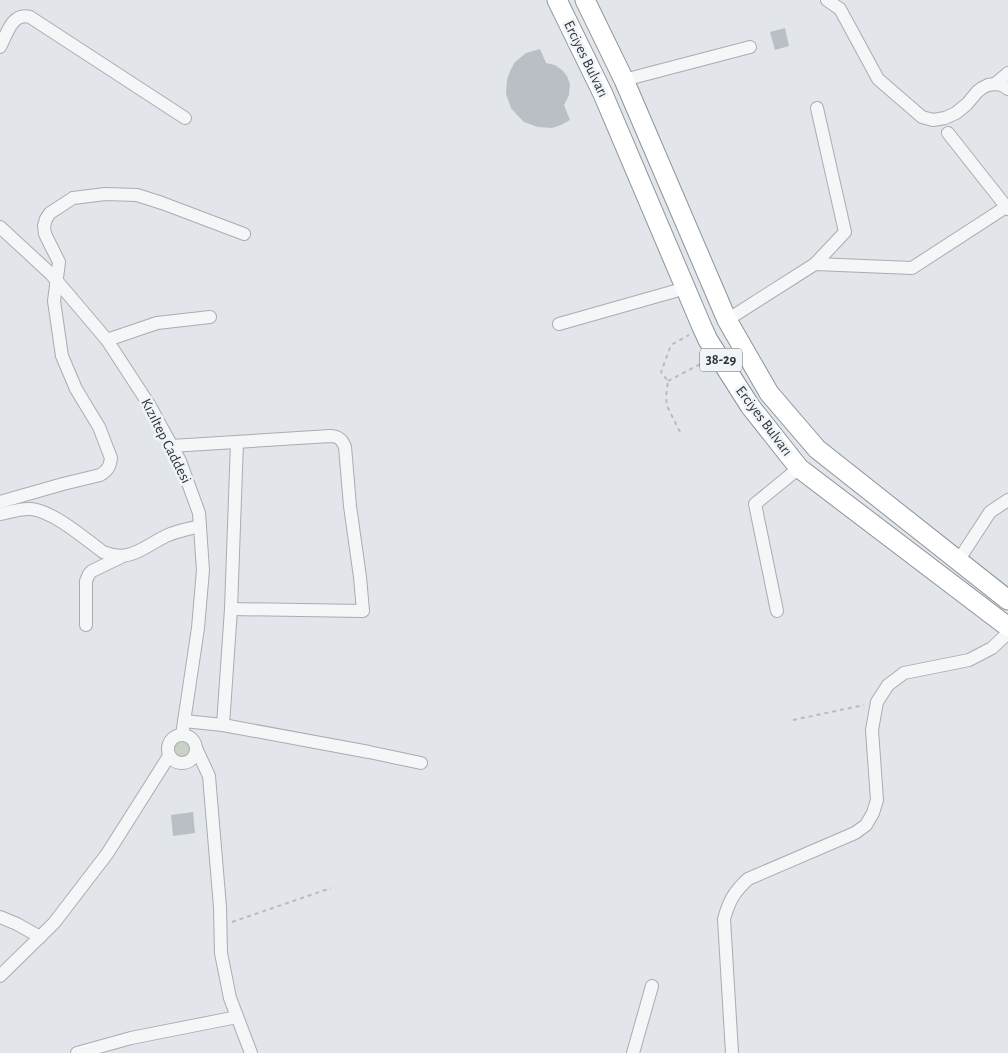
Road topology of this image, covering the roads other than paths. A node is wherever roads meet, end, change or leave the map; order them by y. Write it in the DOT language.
graph roads {
  1 [pos="557,0"];
  2 [pos="585,0"];
  3 [pos="827,0"];
  4 [pos="0,47"];
  5 [pos="750,47"];
  6 [pos="1008,73"];
  7 [pos="624,80"];
  8 [pos="995,84"];
  9 [pos="1008,88"];
  10 [pos="817,108"];
  11 [pos="185,118"];
  12 [pos="948,133"];
  13 [pos="1007,208"];
  14 [pos="0,226"];
  15 [pos="244,234"];
  16 [pos="814,264"];
  17 [pos="57,282"];
  18 [pos="686,288"];
  19 [pos="210,317"];
  20 [pos="727,320"];
  21 [pos="559,324"];
  22 [pos="107,340"];
  23 [pos="237,442"];
  24 [pos="171,446"];
  25 [pos="799,468"];
  26 [pos="1008,500"];
  27 [pos="0,502"];
  28 [pos="0,514"];
  29 [pos="200,526"];
  30 [pos="121,557"];
  31 [pos="958,560"];
  32 [pos="1008,600"];
  33 [pos="231,609"];
  34 [pos="777,611"];
  35 [pos="86,625"];
  36 [pos="1008,627"];
  37 [pos="1008,633"];
  38 [pos="184,722"];
  39 [pos="223,725"];
  40 [pos="182,735"];
  41 [pos="196,748"];
  42 [pos="169,756"];
  43 [pos="421,763"];
  44 [pos="0,917"];
  45 [pos="40,937"];
  46 [pos="0,976"];
  47 [pos="652,986"];
  48 [pos="237,1017"];
  49 [pos="77,1053"];
  50 [pos="251,1053"];
  51 [pos="633,1053"];
  52 [pos="732,1053"];
  1 -- 18 [label="highway, Erciyes Bulvarı / 38-29"];
  2 -- 7 [label="highway, Erciyes Bulvarı / 38-29"];
  3 -- 8 [label="street"];
  4 -- 11 [label="street"];
  5 -- 7 [label="street"];
  6 -- 8 [label="street"];
  7 -- 20 [label="highway, Erciyes Bulvarı / 38-29"];
  8 -- 9 [label="street"];
  10 -- 16 [label="street"];
  12 -- 13 [label="street"];
  13 -- 16 [label="street"];
  14 -- 17 [label="street, Kızıltep Caddesi"];
  15 -- 17 [label="street"];
  16 -- 20 [label="street"];
  17 -- 22 [label="street, Kızıltep Caddesi"];
  17 -- 27 [label="street"];
  18 -- 21 [label="street"];
  18 -- 25 [label="highway, Erciyes Bulvarı / 38-29"];
  19 -- 22 [label="street"];
  20 -- 31 [label="highway, Erciyes Bulvarı / 38-29"];
  22 -- 24 [label="street, Kızıltep Caddesi"];
  23 -- 24 [label="street"];
  23 -- 33 [label="street"];
  23 -- 33 [label="street"];
  24 -- 29 [label="street, Kızıltep Caddesi"];
  25 -- 34 [label="street"];
  25 -- 36 [label="highway, Erciyes Bulvarı / 38-29"];
  26 -- 31 [label="street"];
  28 -- 30 [label="street"];
  29 -- 30 [label="street"];
  29 -- 38 [label="street, Kızıltep Caddesi"];
  30 -- 35 [label="street"];
  31 -- 32 [label="highway, Erciyes Bulvarı / 38-29"];
  33 -- 39 [label="street"];
  37 -- 52 [label="street"];
  38 -- 39 [label="street"];
  38 -- 40 [label="street, Kızıltep Caddesi"];
  39 -- 43 [label="street"];
  40 -- 41 [label="street"];
  40 -- 42 [label="street"];
  41 -- 42 [label="street"];
  41 -- 48 [label="street"];
  42 -- 45 [label="street"];
  44 -- 45 [label="street"];
  45 -- 46 [label="street"];
  47 -- 51 [label="street"];
  48 -- 49 [label="street"];
  48 -- 50 [label="street"];
}
